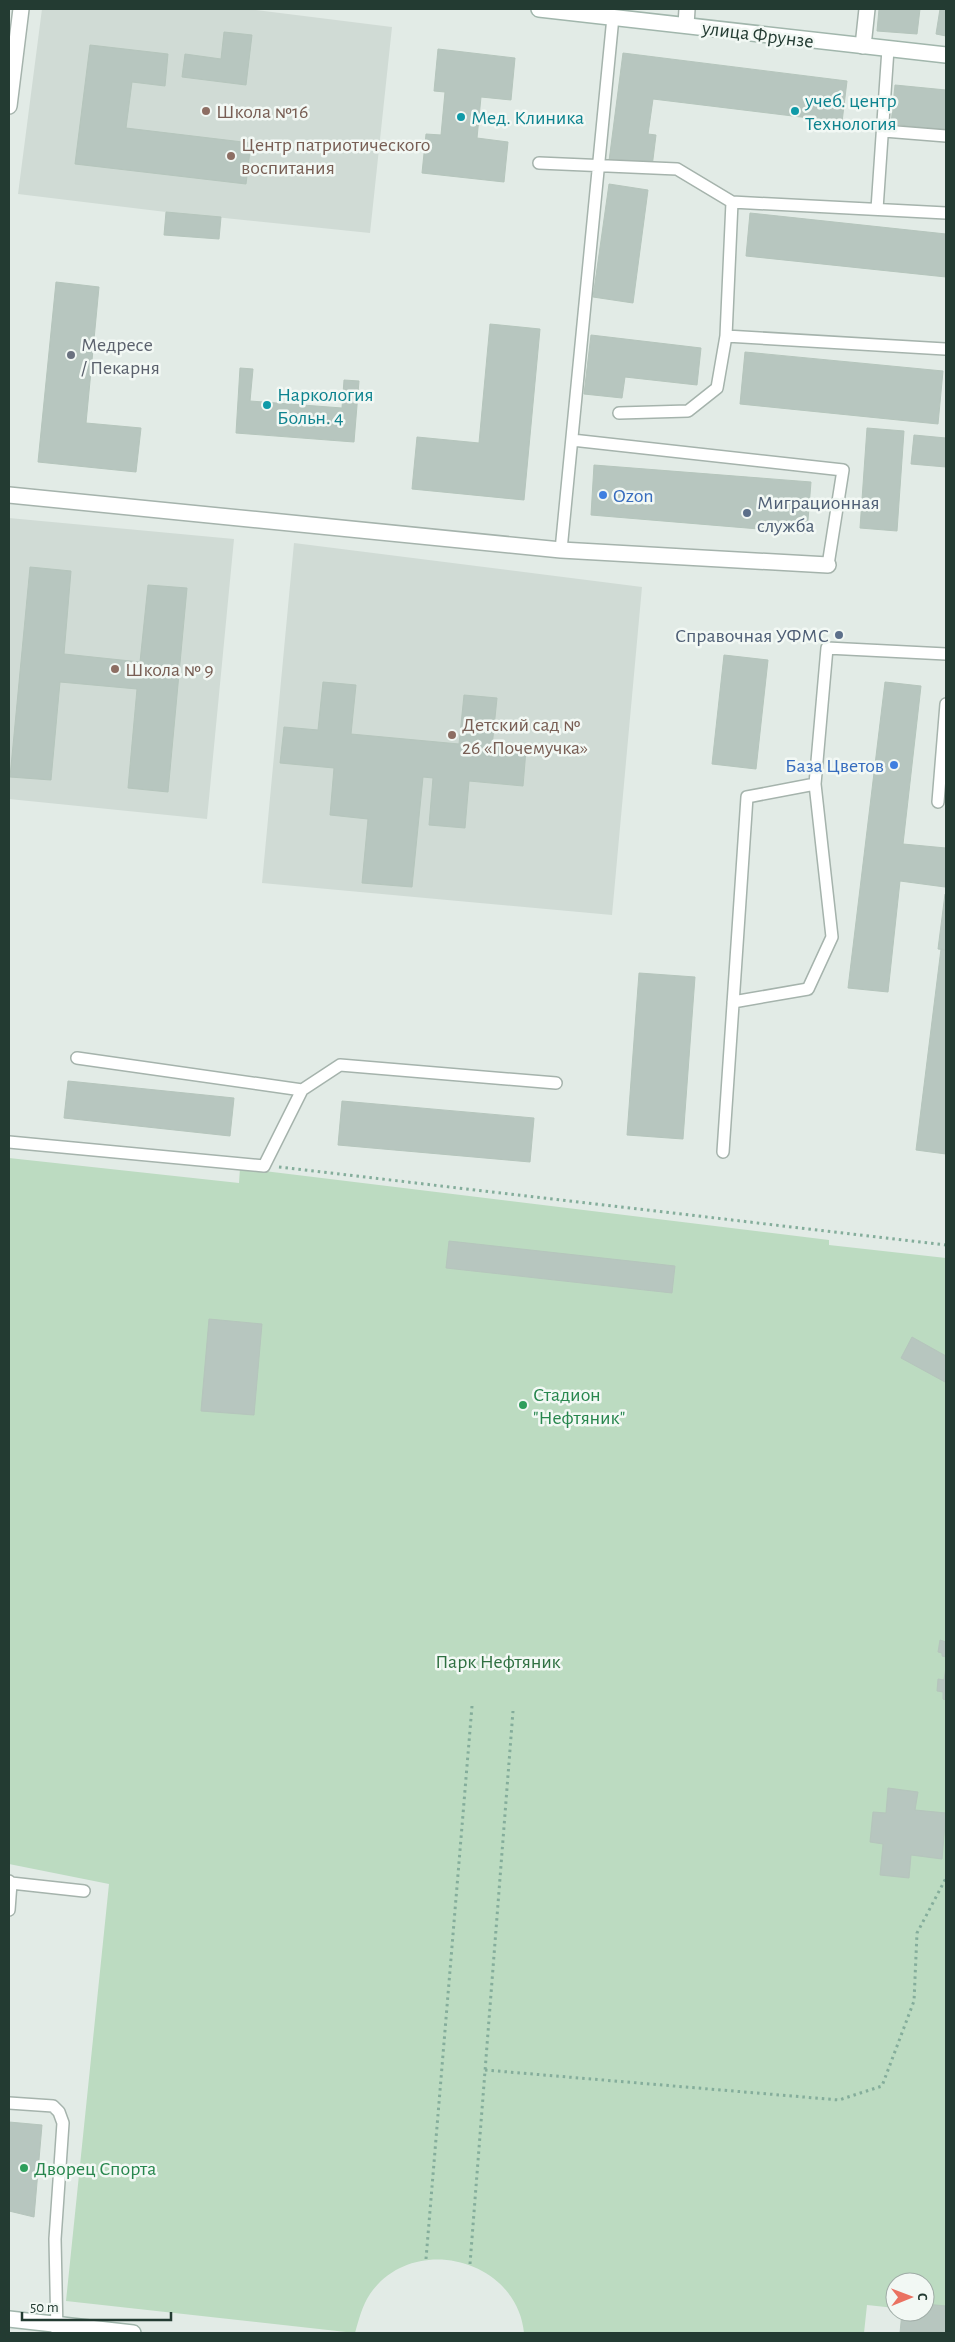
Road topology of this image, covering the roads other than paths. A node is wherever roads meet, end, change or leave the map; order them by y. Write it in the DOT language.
graph roads {
  1 [pos="21,9"];
  2 [pos="540,9"];
  3 [pos="687,9"];
  4 [pos="867,9"];
  5 [pos="585,11"];
  6 [pos="613,17"];
  7 [pos="686,25"];
  8 [pos="863,46"];
  9 [pos="888,48"];
  10 [pos="946,55"];
  11 [pos="9,106"];
  12 [pos="884,131"];
  13 [pos="946,136"];
  14 [pos="539,162"];
  15 [pos="599,166"];
  16 [pos="732,202"];
  17 [pos="877,209"];
  18 [pos="946,213"];
  19 [pos="726,336"];
  20 [pos="945,349"];
  21 [pos="619,413"];
  22 [pos="572,440"];
  23 [pos="9,495"];
  24 [pos="562,550"];
  25 [pos="828,565"];
  26 [pos="946,654"];
  27 [pos="946,704"];
  28 [pos="815,784"];
  29 [pos="938,802"];
  30 [pos="733,1002"];
  31 [pos="76,1058"];
  32 [pos="556,1083"];
  33 [pos="302,1090"];
  34 [pos="9,1142"];
  35 [pos="723,1152"];
  36 [pos="10,1882"];
  37 [pos="84,1891"];
  38 [pos="9,1910"];
  39 [pos="9,2103"];
  40 [pos="9,2319"];
  41 [pos="58,2329"];
  42 [pos="133,2333"];
  1 -- 11 [label="street"];
  2 -- 5 [label="street, улица Фрунзе"];
  3 -- 7 [label="street"];
  4 -- 8 [label="street"];
  5 -- 6 [label="street, улица Фрунзе"];
  6 -- 7 [label="street, улица Фрунзе"];
  6 -- 15 [label="lane"];
  7 -- 8 [label="street, улица Фрунзе"];
  8 -- 9 [label="street, улица Фрунзе"];
  9 -- 10 [label="street, улица Фрунзе"];
  9 -- 12 [label="lane"];
  12 -- 13 [label="lane"];
  12 -- 17 [label="lane"];
  14 -- 15 [label="lane"];
  15 -- 16 [label="lane"];
  15 -- 22 [label="lane"];
  16 -- 17 [label="lane"];
  16 -- 19 [label="lane"];
  17 -- 18 [label="lane"];
  19 -- 20 [label="lane"];
  19 -- 21 [label="lane"];
  22 -- 24 [label="lane"];
  22 -- 25 [label="lane"];
  23 -- 24 [label="street"];
  24 -- 25 [label="street"];
  26 -- 28 [label="lane"];
  27 -- 29 [label="lane"];
  28 -- 30 [label="lane"];
  28 -- 30 [label="lane"];
  30 -- 35 [label="lane"];
  31 -- 33 [label="lane"];
  32 -- 33 [label="lane"];
  33 -- 34 [label="lane"];
  36 -- 37 [label="lane"];
  36 -- 38 [label="lane"];
  39 -- 41 [label="lane"];
  40 -- 41 [label="street"];
  41 -- 42 [label="street"];
}
